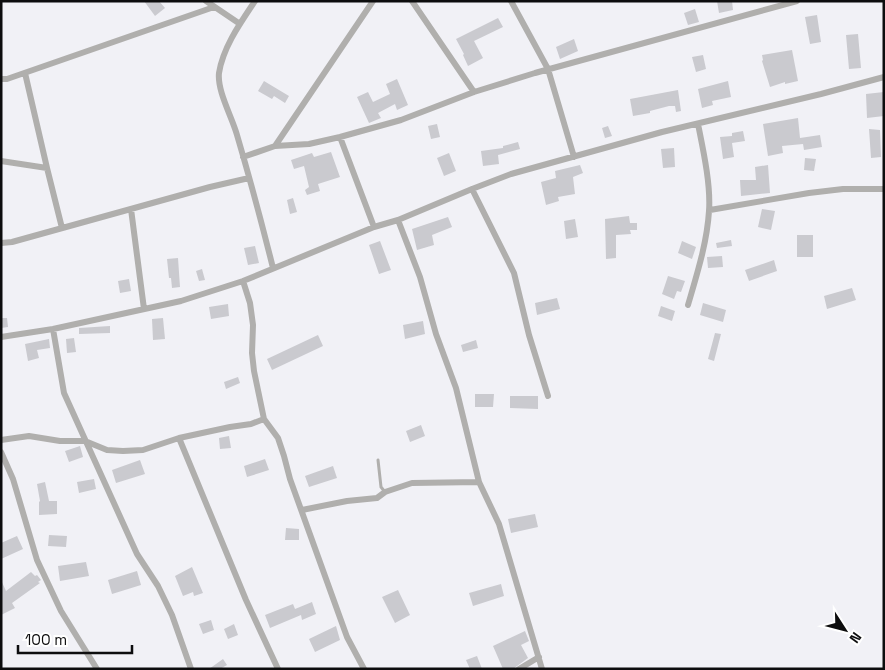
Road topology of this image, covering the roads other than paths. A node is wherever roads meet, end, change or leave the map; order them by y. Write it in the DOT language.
graph roads {
  1 [pos="206,1"];
  2 [pos="255,1"];
  3 [pos="372,1"];
  4 [pos="412,1"];
  5 [pos="511,1"];
  6 [pos="797,1"];
  7 [pos="214,7"];
  8 [pos="240,24"];
  9 [pos="548,69"];
  10 [pos="25,73"];
  11 [pos="884,76"];
  12 [pos="1,79"];
  13 [pos="474,92"];
  14 [pos="698,124"];
  15 [pos="340,138"];
  16 [pos="275,146"];
  17 [pos="243,157"];
  18 [pos="574,157"];
  19 [pos="1,161"];
  20 [pos="47,168"];
  21 [pos="249,178"];
  22 [pos="472,189"];
  23 [pos="884,189"];
  24 [pos="131,209"];
  25 [pos="710,210"];
  26 [pos="398,220"];
  27 [pos="374,227"];
  28 [pos="62,228"];
  29 [pos="1,243"];
  30 [pos="273,268"];
  31 [pos="243,281"];
  32 [pos="688,305"];
  33 [pos="144,309"];
  34 [pos="53,329"];
  35 [pos="1,337"];
  36 [pos="548,396"];
  37 [pos="264,419"];
  38 [pos="179,438"];
  39 [pos="1,440"];
  40 [pos="85,441"];
  41 [pos="1,452"];
  42 [pos="378,460"];
  43 [pos="479,482"];
  44 [pos="385,492"];
  45 [pos="302,510"];
  46 [pos="539,657"];
  47 [pos="98,669"];
  48 [pos="191,669"];
  49 [pos="278,669"];
  50 [pos="364,669"];
  51 [pos="520,669"];
  52 [pos="542,669"];
  1 -- 7 [label="street"];
  2 -- 8 [label="street"];
  3 -- 16 [label="street"];
  4 -- 13 [label="street"];
  5 -- 9 [label="street"];
  6 -- 9 [label="street"];
  7 -- 8 [label="street"];
  7 -- 10 [label="street"];
  8 -- 17 [label="street"];
  9 -- 13 [label="street"];
  9 -- 18 [label="street"];
  10 -- 12 [label="street"];
  10 -- 20 [label="street"];
  11 -- 14 [label="street"];
  13 -- 15 [label="street"];
  14 -- 18 [label="street"];
  14 -- 25 [label="street"];
  15 -- 16 [label="street"];
  15 -- 27 [label="street"];
  16 -- 17 [label="street"];
  17 -- 21 [label="street"];
  18 -- 22 [label="street"];
  19 -- 20 [label="street"];
  20 -- 28 [label="street"];
  21 -- 24 [label="street"];
  21 -- 30 [label="street"];
  22 -- 26 [label="street"];
  22 -- 36 [label="street"];
  23 -- 25 [label="street"];
  24 -- 28 [label="street"];
  24 -- 33 [label="street"];
  25 -- 32 [label="street"];
  26 -- 27 [label="street"];
  26 -- 43 [label="street"];
  27 -- 30 [label="street"];
  28 -- 29 [label="street"];
  30 -- 31 [label="street"];
  31 -- 33 [label="street"];
  31 -- 37 [label="street"];
  33 -- 34 [label="street"];
  34 -- 35 [label="street"];
  34 -- 40 [label="street"];
  37 -- 38 [label="street"];
  37 -- 45 [label="street"];
  38 -- 40 [label="street"];
  38 -- 49 [label="street"];
  39 -- 40 [label="street"];
  40 -- 48 [label="street"];
  41 -- 47 [label="street"];
  42 -- 44 [label="lane"];
  43 -- 44 [label="street"];
  43 -- 46 [label="street"];
  44 -- 45 [label="street"];
  45 -- 50 [label="street"];
  46 -- 51 [label="street"];
  46 -- 52 [label="street"];
}
